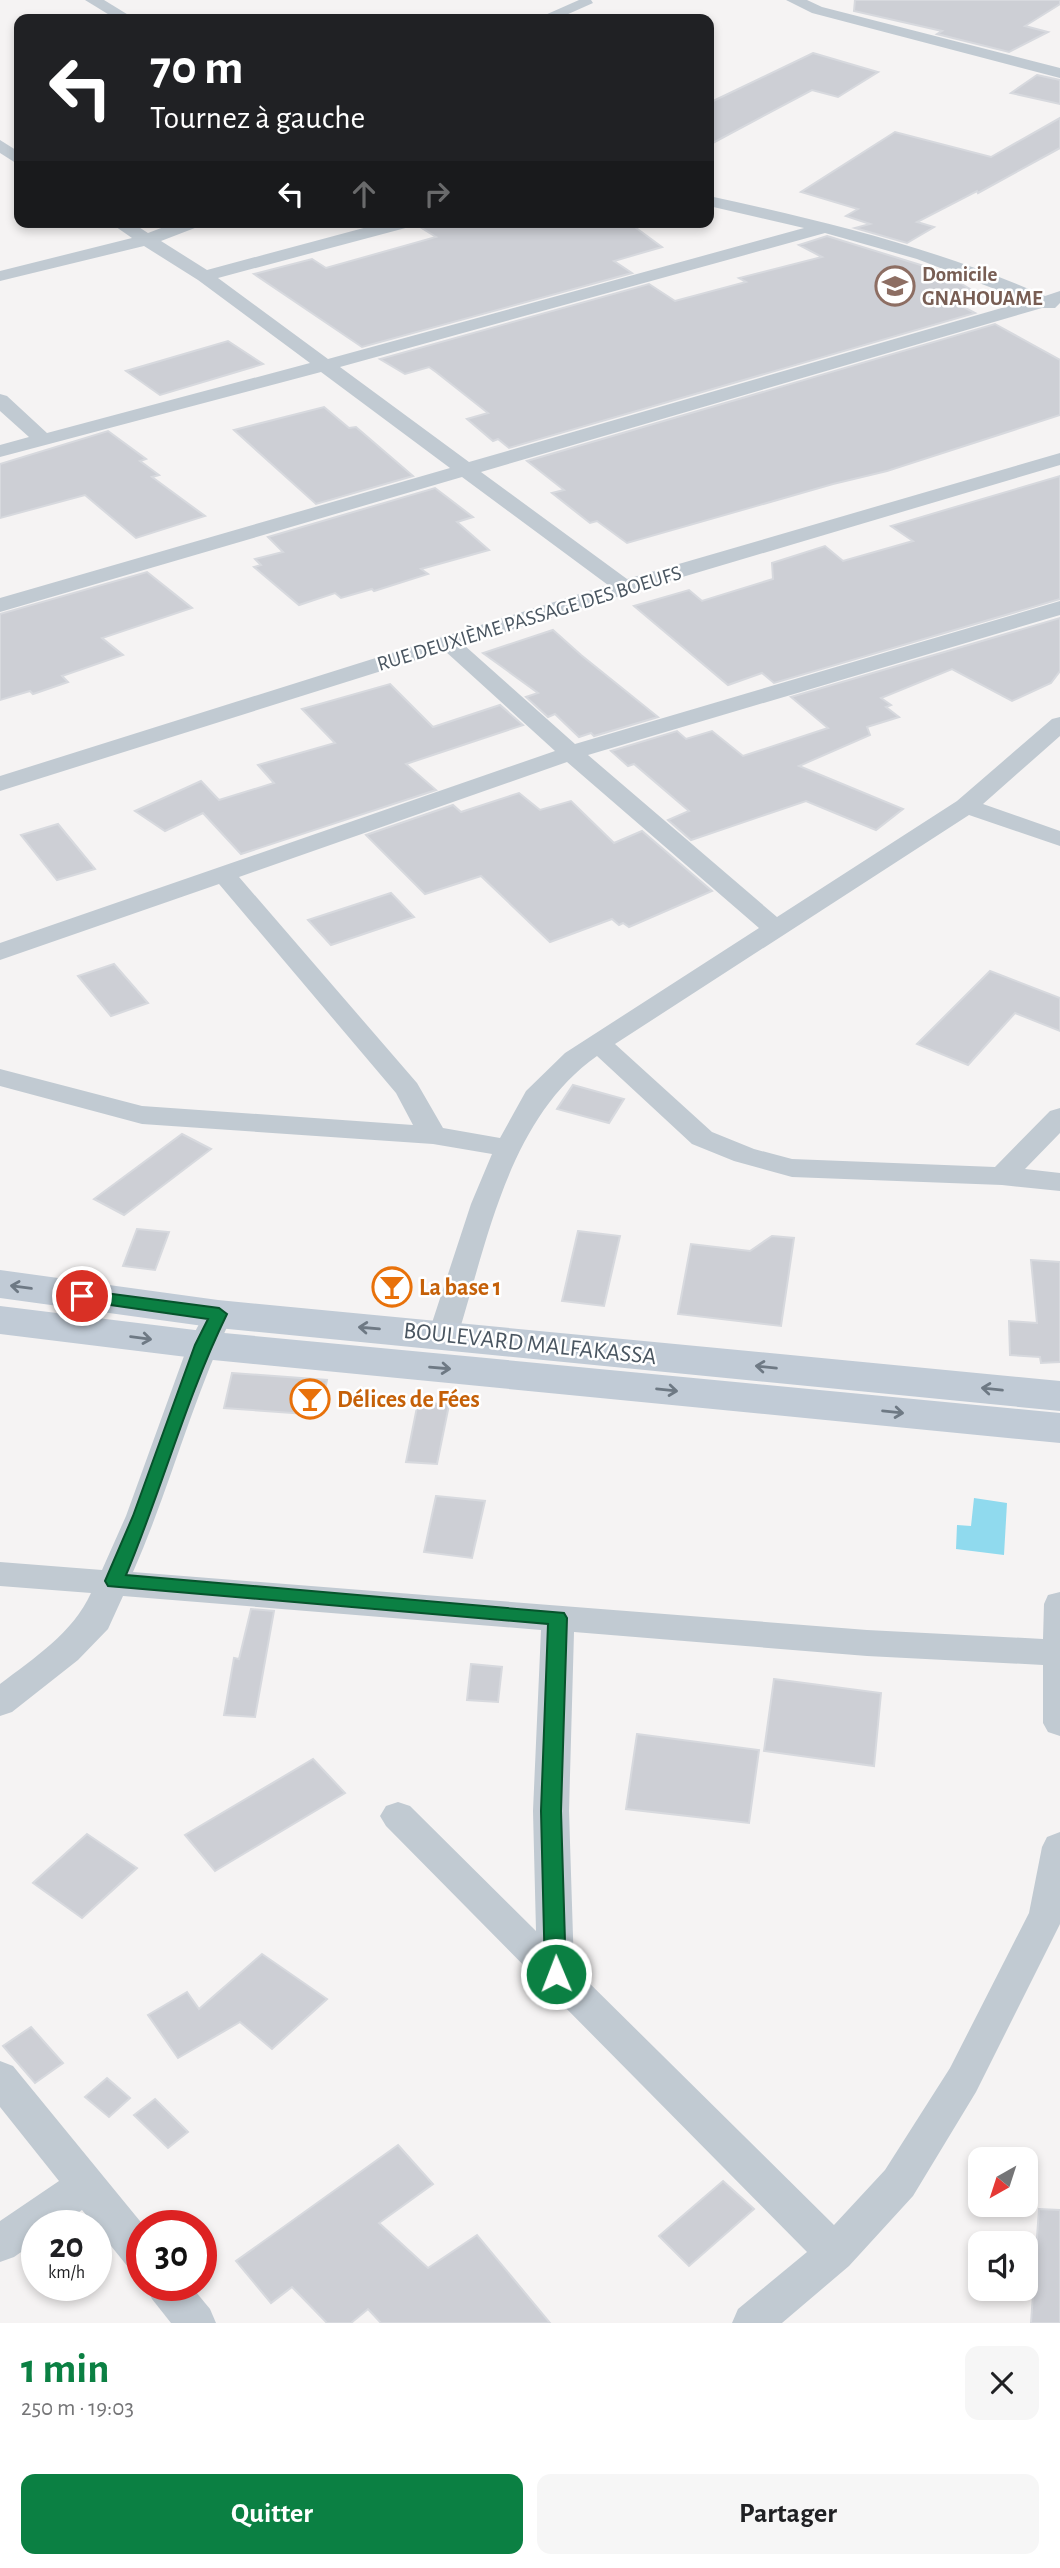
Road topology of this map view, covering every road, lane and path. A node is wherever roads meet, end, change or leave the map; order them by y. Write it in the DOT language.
graph roads {
  1 [pos="93,0"];
  2 [pos="794,0"];
  3 [pos="586,4"];
  4 [pos="118,14"];
  5 [pos="558,14"];
  6 [pos="1060,73"];
  7 [pos="0,145"];
  8 [pos="14,156"];
  9 [pos="714,202"];
  10 [pos="827,227"];
  11 [pos="128,228"];
  12 [pos="178,228"];
  13 [pos="384,228"];
  14 [pos="147,240"];
  15 [pos="0,276"];
  16 [pos="204,276"];
  17 [pos="1054,303"];
  18 [pos="326,365"];
  19 [pos="0,400"];
  20 [pos="43,440"];
  21 [pos="0,451"];
  22 [pos="1060,459"];
  23 [pos="467,469"];
  24 [pos="624,587"];
  25 [pos="0,605"];
  26 [pos="1060,608"];
  27 [pos="449,643"];
  28 [pos="1060,724"];
  29 [pos="571,753"];
  30 [pos="0,785"];
  31 [pos="966,806"];
  32 [pos="1060,839"];
  33 [pos="224,876"];
  34 [pos="776,929"];
  35 [pos="0,952"];
  36 [pos="598,1043"];
  37 [pos="0,1077"];
  38 [pos="1060,1117"];
  39 [pos="433,1135"];
  40 [pos="508,1148"];
  41 [pos="1002,1176"];
  42 [pos="1060,1182"];
  43 [pos="0,1284"];
  44 [pos="0,1320"];
  45 [pos="211,1330"];
  46 [pos="443,1335"];
  47 [pos="1060,1396"];
  48 [pos="1060,1428"];
  49 [pos="0,1574"];
  50 [pos="114,1581"];
  51 [pos="1060,1604"];
  52 [pos="558,1618"];
  53 [pos="1059,1653"];
  54 [pos="0,1703"];
  55 [pos="1060,1723"];
  56 [pos="398,1816"];
  57 [pos="1060,1847"];
  58 [pos="556,1974"];
  59 [pos="0,2078"];
  60 [pos="86,2185"];
  61 [pos="126,2235"];
  62 [pos="0,2244"];
  63 [pos="835,2253"];
  64 [pos="178,2301"];
  65 [pos="196,2323"];
  66 [pos="752,2323"];
  1 -- 4 [label="street"];
  2 -- 6 [label="street"];
  3 -- 5 [label="street"];
  7 -- 8 [label="street"];
  9 -- 10 [label="street"];
  10 -- 17 [label="street"];
  10 -- 18 [label="street"];
  11 -- 14 [label="street"];
  12 -- 14 [label="street"];
  13 -- 16 [label="street"];
  14 -- 15 [label="street"];
  14 -- 16 [label="street"];
  16 -- 18 [label="street"];
  17 -- 23 [label="street"];
  18 -- 20 [label="street"];
  18 -- 23 [label="street"];
  19 -- 20 [label="street"];
  20 -- 21 [label="street"];
  22 -- 24 [label="street, RUE DEUXIÈME PASSAGE DES BOEUFS"];
  23 -- 24 [label="street"];
  23 -- 25 [label="street"];
  24 -- 27 [label="street, RUE DEUXIÈME PASSAGE DES BOEUFS"];
  26 -- 29 [label="street"];
  27 -- 29 [label="street"];
  27 -- 30 [label="street, RUE DEUXIÈME PASSAGE DES BOEUFS"];
  28 -- 31 [label="street"];
  29 -- 33 [label="street"];
  29 -- 34 [label="street"];
  31 -- 32 [label="street"];
  31 -- 34 [label="street"];
  33 -- 35 [label="street"];
  33 -- 39 [label="street"];
  34 -- 36 [label="street"];
  36 -- 40 [label="street"];
  36 -- 41 [label="street"];
  37 -- 39 [label="street"];
  38 -- 41 [label="street"];
  39 -- 40 [label="street"];
  40 -- 46 [label="street"];
  41 -- 42 [label="street"];
  45 -- 43 [label="main road, BOULEVARD MALFAKASSA, one-way"];
  44 -- 45 [label="main road, BOULEVARD MALFAKASSA, one-way"];
  46 -- 45 [label="main road, BOULEVARD MALFAKASSA, one-way"];
  45 -- 48 [label="main road, BOULEVARD MALFAKASSA, one-way"];
  45 -- 50 [label="street"];
  47 -- 46 [label="main road, BOULEVARD MALFAKASSA, one-way"];
  49 -- 50 [label="street"];
  50 -- 52 [label="street"];
  50 -- 54 [label="street"];
  51 -- 53 [label="street"];
  52 -- 53 [label="street"];
  52 -- 58 [label="street"];
  53 -- 55 [label="street"];
  56 -- 58 [label="street"];
  57 -- 63 [label="street"];
  58 -- 63 [label="street"];
  59 -- 60 [label="street"];
  60 -- 61 [label="street"];
  60 -- 62 [label="street"];
  63 -- 66 [label="street"];
  64 -- 65 [label="street"];
}
